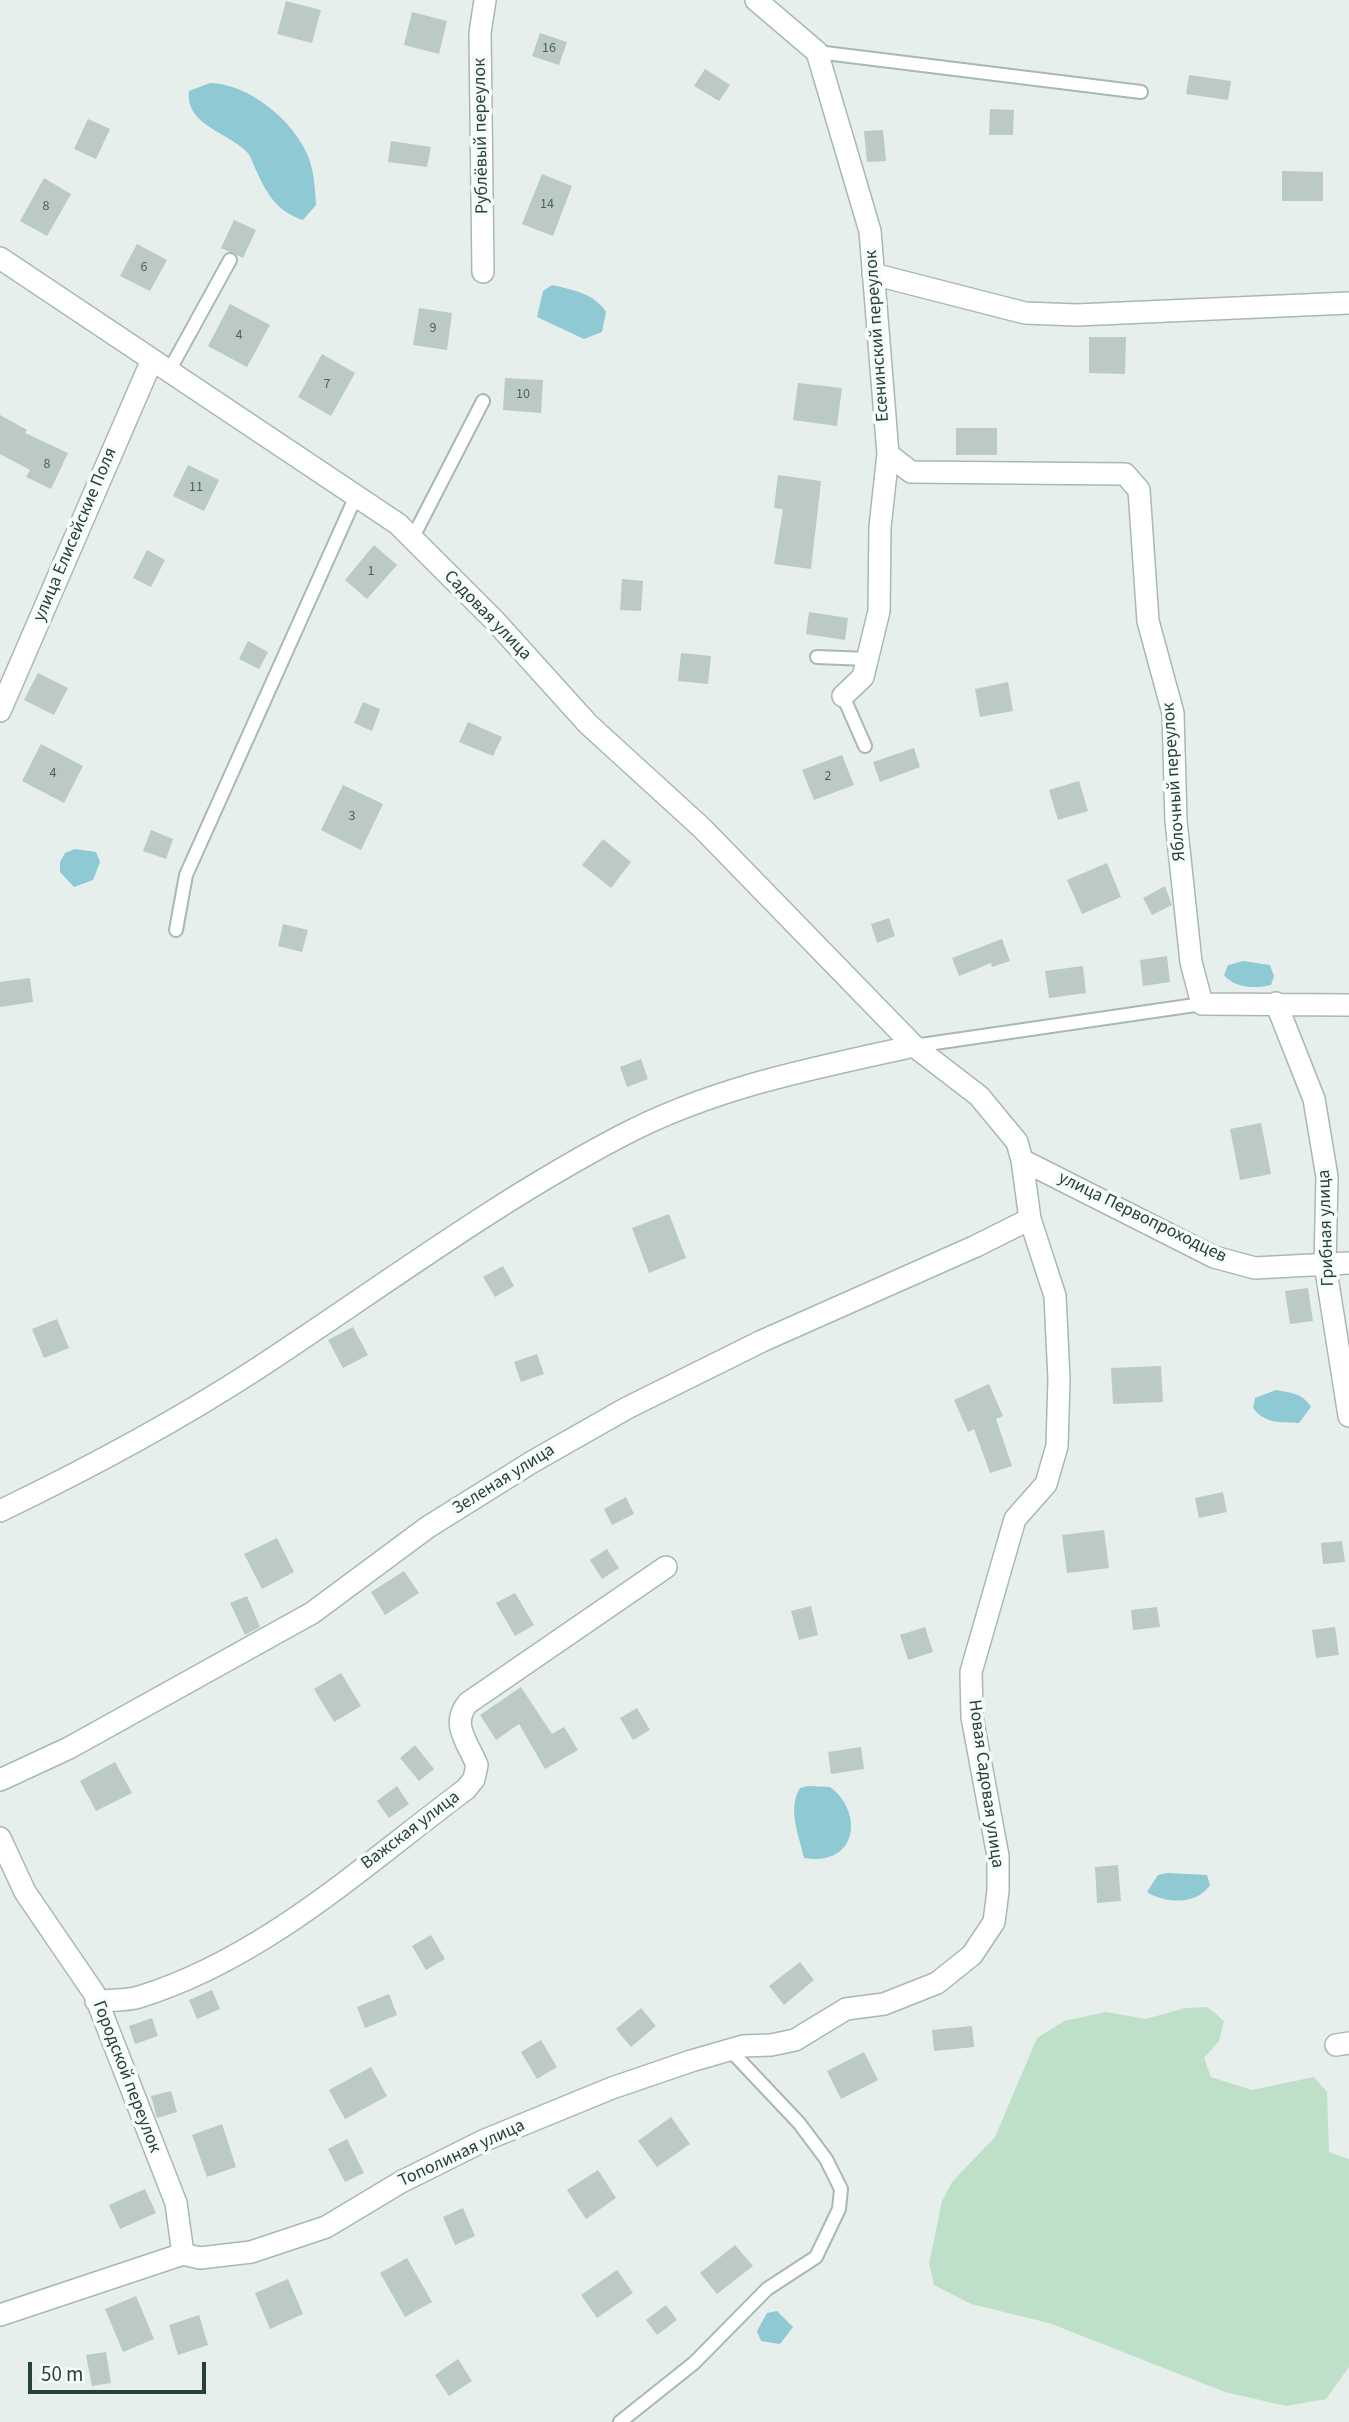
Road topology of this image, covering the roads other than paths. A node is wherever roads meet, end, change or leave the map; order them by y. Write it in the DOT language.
graph roads {
  1 [pos="485,0"];
  2 [pos="757,0"];
  3 [pos="817,52"];
  4 [pos="1141,92"];
  5 [pos="0,258"];
  6 [pos="230,260"];
  7 [pos="484,272"];
  8 [pos="873,274"];
  9 [pos="1349,303"];
  10 [pos="161,365"];
  11 [pos="482,401"];
  12 [pos="888,454"];
  13 [pos="356,496"];
  14 [pos="412,539"];
  15 [pos="817,657"];
  16 [pos="867,659"];
  17 [pos="843,696"];
  18 [pos="0,711"];
  19 [pos="864,746"];
  20 [pos="176,930"];
  21 [pos="1276,1003"];
  22 [pos="1202,1004"];
  23 [pos="1349,1005"];
  24 [pos="914,1046"];
  25 [pos="1022,1160"];
  26 [pos="1030,1219"];
  27 [pos="1349,1263"];
  28 [pos="1325,1264"];
  29 [pos="1349,1416"];
  30 [pos="0,1511"];
  31 [pos="666,1567"];
  32 [pos="0,1780"];
  33 [pos="0,1838"];
  34 [pos="96,2001"];
  35 [pos="737,2048"];
  36 [pos="183,2254"];
  37 [pos="0,2315"];
  38 [pos="620,2422"];
  1 -- 7 [label="street, Рублёвый переулок"];
  2 -- 3 [label="street"];
  3 -- 4 [label="lane"];
  3 -- 8 [label="street, Есенинский переулок"];
  5 -- 10 [label="street, Садовая улица"];
  6 -- 10 [label="lane"];
  8 -- 9 [label="street"];
  8 -- 12 [label="street, Есенинский переулок"];
  10 -- 13 [label="street, Садовая улица"];
  10 -- 18 [label="street, улица Елисейские Поля"];
  11 -- 14 [label="lane"];
  12 -- 16 [label="street, Есенинский переулок"];
  12 -- 22 [label="street, Яблочный переулок"];
  13 -- 14 [label="street, Садовая улица"];
  13 -- 20 [label="lane"];
  14 -- 24 [label="street, Садовая улица"];
  15 -- 16 [label="lane"];
  16 -- 17 [label="street, Есенинский переулок"];
  17 -- 19 [label="lane"];
  21 -- 22 [label="street"];
  21 -- 23 [label="street"];
  21 -- 28 [label="street, Грибная улица"];
  22 -- 24 [label="lane"];
  24 -- 25 [label="street, Новая Садовая улица"];
  24 -- 30 [label="street"];
  25 -- 26 [label="street, Новая Садовая улица"];
  25 -- 28 [label="street, улица Первопроходцев"];
  26 -- 32 [label="street, Зеленая улица"];
  26 -- 35 [label="street, Новая Садовая улица"];
  27 -- 28 [label="street, улица Первопроходцев"];
  28 -- 29 [label="street, Грибная улица"];
  31 -- 34 [label="street, Важская улица"];
  33 -- 34 [label="street, Городской переулок"];
  34 -- 36 [label="street, Городской переулок"];
  35 -- 36 [label="street, Тополиная улица"];
  35 -- 38 [label="lane"];
  36 -- 37 [label="street"];
}
